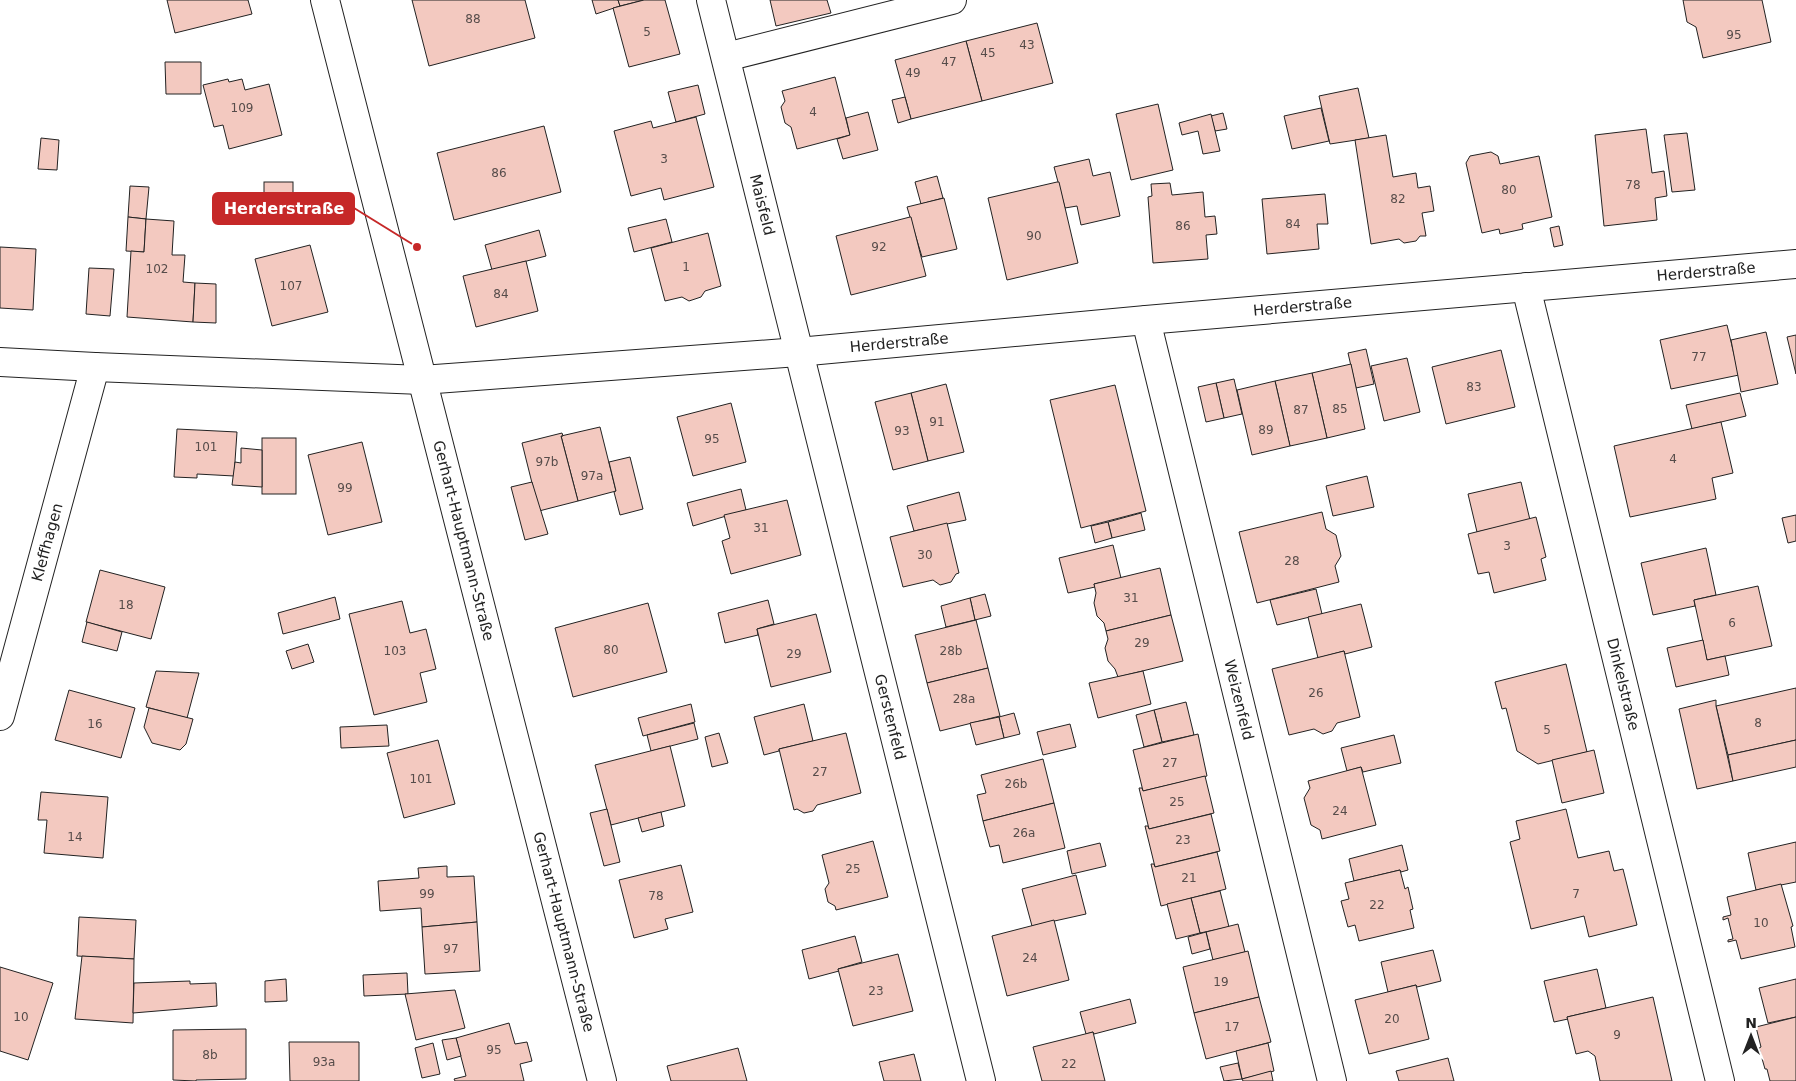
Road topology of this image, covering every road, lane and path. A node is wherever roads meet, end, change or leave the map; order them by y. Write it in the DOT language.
graph roads {
  1 [pos="325,0"];
  2 [pos="711,0"];
  3 [pos="952,0"];
  4 [pos="726,57"];
  5 [pos="1796,264"];
  6 [pos="1526,287"];
  7 [pos="1146,320"];
  8 [pos="798,352"];
  9 [pos="0,362"];
  10 [pos="95,367"];
  11 [pos="422,380"];
  12 [pos="0,716"];
  13 [pos="602,1081"];
  14 [pos="981,1081"];
  15 [pos="1332,1081"];
  16 [pos="1720,1081"];
  1 -- 11 [label="street, Gerhart-Hauptmann-Straße"];
  2 -- 4 [label="street, Maisfeld"];
  3 -- 4 [label="street"];
  4 -- 8 [label="street, Maisfeld"];
  5 -- 6 [label="street, Herderstraße"];
  6 -- 7 [label="street, Herderstraße"];
  6 -- 16 [label="street, Dinkelstraße"];
  7 -- 8 [label="street, Herderstraße"];
  7 -- 15 [label="street, Weizenfeld"];
  8 -- 11 [label="street, Herderstraße"];
  8 -- 14 [label="street, Gerstenfeld"];
  9 -- 10 [label="street, Herderstraße"];
  10 -- 11 [label="street, Herderstraße"];
  10 -- 12 [label="street, Kleffhagen"];
  11 -- 13 [label="street, Gerhart-Hauptmann-Straße"];
}
